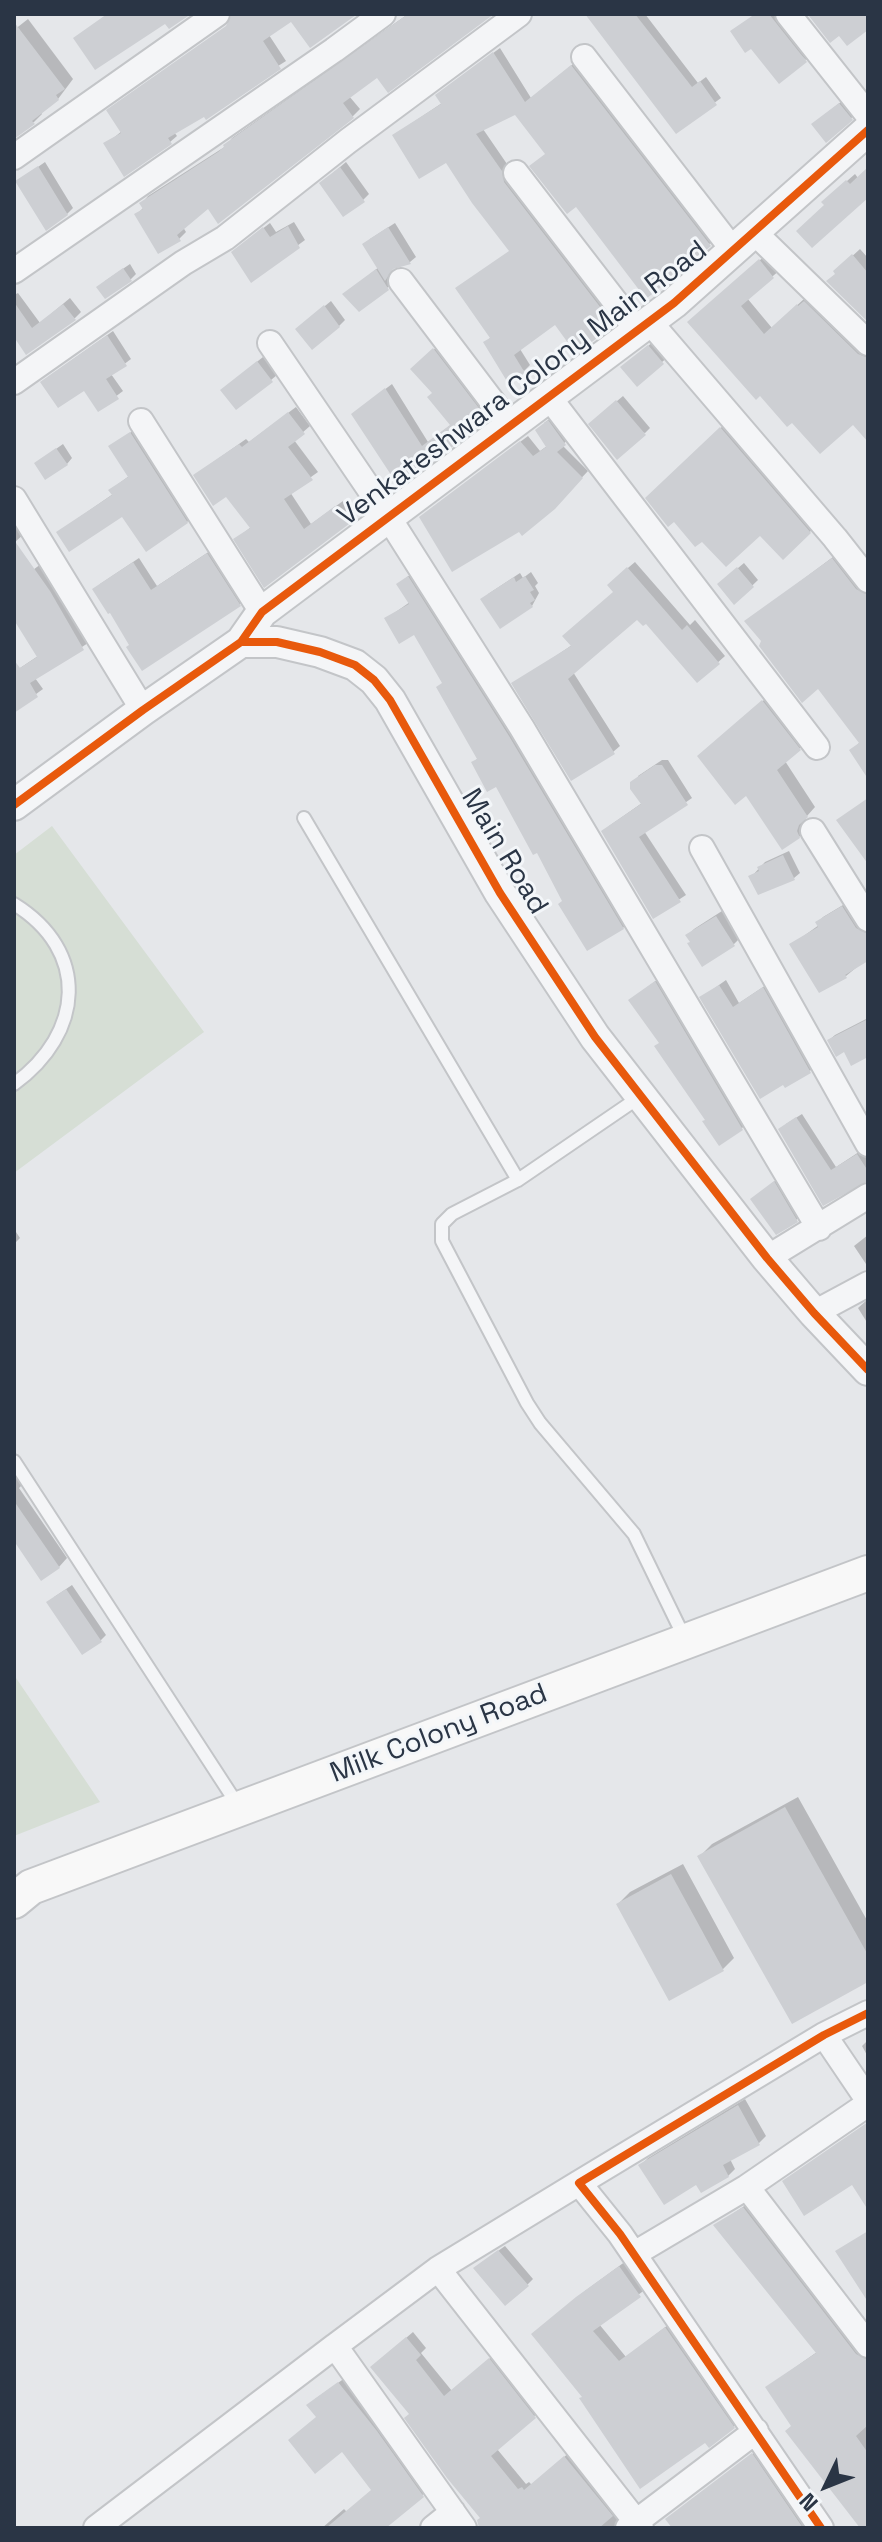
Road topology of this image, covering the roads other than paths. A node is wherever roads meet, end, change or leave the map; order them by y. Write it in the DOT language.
graph roads {
  1 [pos="217,14"];
  2 [pos="383,14"];
  3 [pos="519,14"];
  4 [pos="788,14"];
  5 [pos="584,57"];
  6 [pos="868,115"];
  7 [pos="868,130"];
  8 [pos="14,157"];
  9 [pos="516,173"];
  10 [pos="744,241"];
  11 [pos="14,271"];
  12 [pos="401,281"];
  13 [pos="643,326"];
  14 [pos="270,343"];
  15 [pos="868,343"];
  16 [pos="14,382"];
  17 [pos="548,396"];
  18 [pos="141,421"];
  19 [pos="510,425"];
  20 [pos="14,499"];
  21 [pos="387,515"];
  22 [pos="868,580"];
  23 [pos="262,612"];
  24 [pos="241,642"];
  25 [pos="143,710"];
  26 [pos="817,747"];
  27 [pos="17,796"];
  28 [pos="304,818"];
  29 [pos="813,831"];
  30 [pos="702,848"];
  31 [pos="14,904"];
  32 [pos="868,919"];
  33 [pos="14,1084"];
  34 [pos="641,1096"];
  35 [pos="868,1144"];
  36 [pos="518,1180"];
  37 [pos="868,1196"];
  38 [pos="819,1228"];
  39 [pos="767,1258"];
  40 [pos="868,1284"];
  41 [pos="814,1313"];
  42 [pos="868,1370"];
  43 [pos="14,1461"];
  44 [pos="868,1573"];
  45 [pos="686,1642"];
  46 [pos="241,1809"];
  47 [pos="14,1901"];
  48 [pos="868,2013"];
  49 [pos="824,2035"];
  50 [pos="868,2102"];
  51 [pos="579,2183"];
  52 [pos="747,2187"];
  53 [pos="634,2254"];
  54 [pos="438,2269"];
  55 [pos="868,2345"];
  56 [pos="335,2346"];
  57 [pos="756,2431"];
  58 [pos="458,2520"];
  59 [pos="635,2526"];
  60 [pos="96,2528"];
  61 [pos="433,2528"];
  62 [pos="821,2528"];
  1 -- 8 [label="street"];
  2 -- 11 [label="street"];
  3 -- 16 [label="street"];
  4 -- 6 [label="street"];
  5 -- 10 [label="street"];
  7 -- 10 [label="street, Venkateshwara Colony Main Road"];
  9 -- 13 [label="street"];
  10 -- 13 [label="street, Venkateshwara Colony Main Road"];
  10 -- 15 [label="street"];
  12 -- 19 [label="street"];
  13 -- 17 [label="street, Venkateshwara Colony Main Road"];
  13 -- 22 [label="street"];
  14 -- 21 [label="street"];
  17 -- 19 [label="street, Venkateshwara Colony Main Road"];
  17 -- 26 [label="street"];
  18 -- 23 [label="street"];
  19 -- 21 [label="street, Venkateshwara Colony Main Road"];
  20 -- 25 [label="street"];
  21 -- 23 [label="street, Venkateshwara Colony Main Road"];
  21 -- 38 [label="street"];
  23 -- 24 [label="street, Venkateshwara Colony Main Road"];
  24 -- 25 [label="street"];
  24 -- 34 [label="street, Main Road"];
  25 -- 27 [label="street"];
  28 -- 36 [label="lane"];
  29 -- 32 [label="street"];
  30 -- 35 [label="street"];
  31 -- 33 [label="lane"];
  34 -- 36 [label="lane"];
  34 -- 39 [label="street, Main Road"];
  36 -- 45 [label="lane"];
  37 -- 38 [label="street"];
  38 -- 39 [label="street"];
  39 -- 41 [label="street, Main Road"];
  40 -- 41 [label="street"];
  41 -- 42 [label="street, Main Road"];
  43 -- 46 [label="lane"];
  44 -- 45 [label="main road, Milk Colony Road"];
  45 -- 46 [label="main road, Milk Colony Road"];
  46 -- 47 [label="main road, Milk Colony Road"];
  48 -- 49 [label="street"];
  49 -- 50 [label="street"];
  49 -- 51 [label="street"];
  50 -- 52 [label="street"];
  51 -- 53 [label="street"];
  51 -- 54 [label="street"];
  52 -- 53 [label="street"];
  52 -- 55 [label="street"];
  53 -- 57 [label="street"];
  54 -- 56 [label="street"];
  54 -- 59 [label="street"];
  56 -- 58 [label="street"];
  56 -- 60 [label="street"];
  57 -- 59 [label="street"];
  57 -- 62 [label="street"];
  58 -- 61 [label="street"];
}
